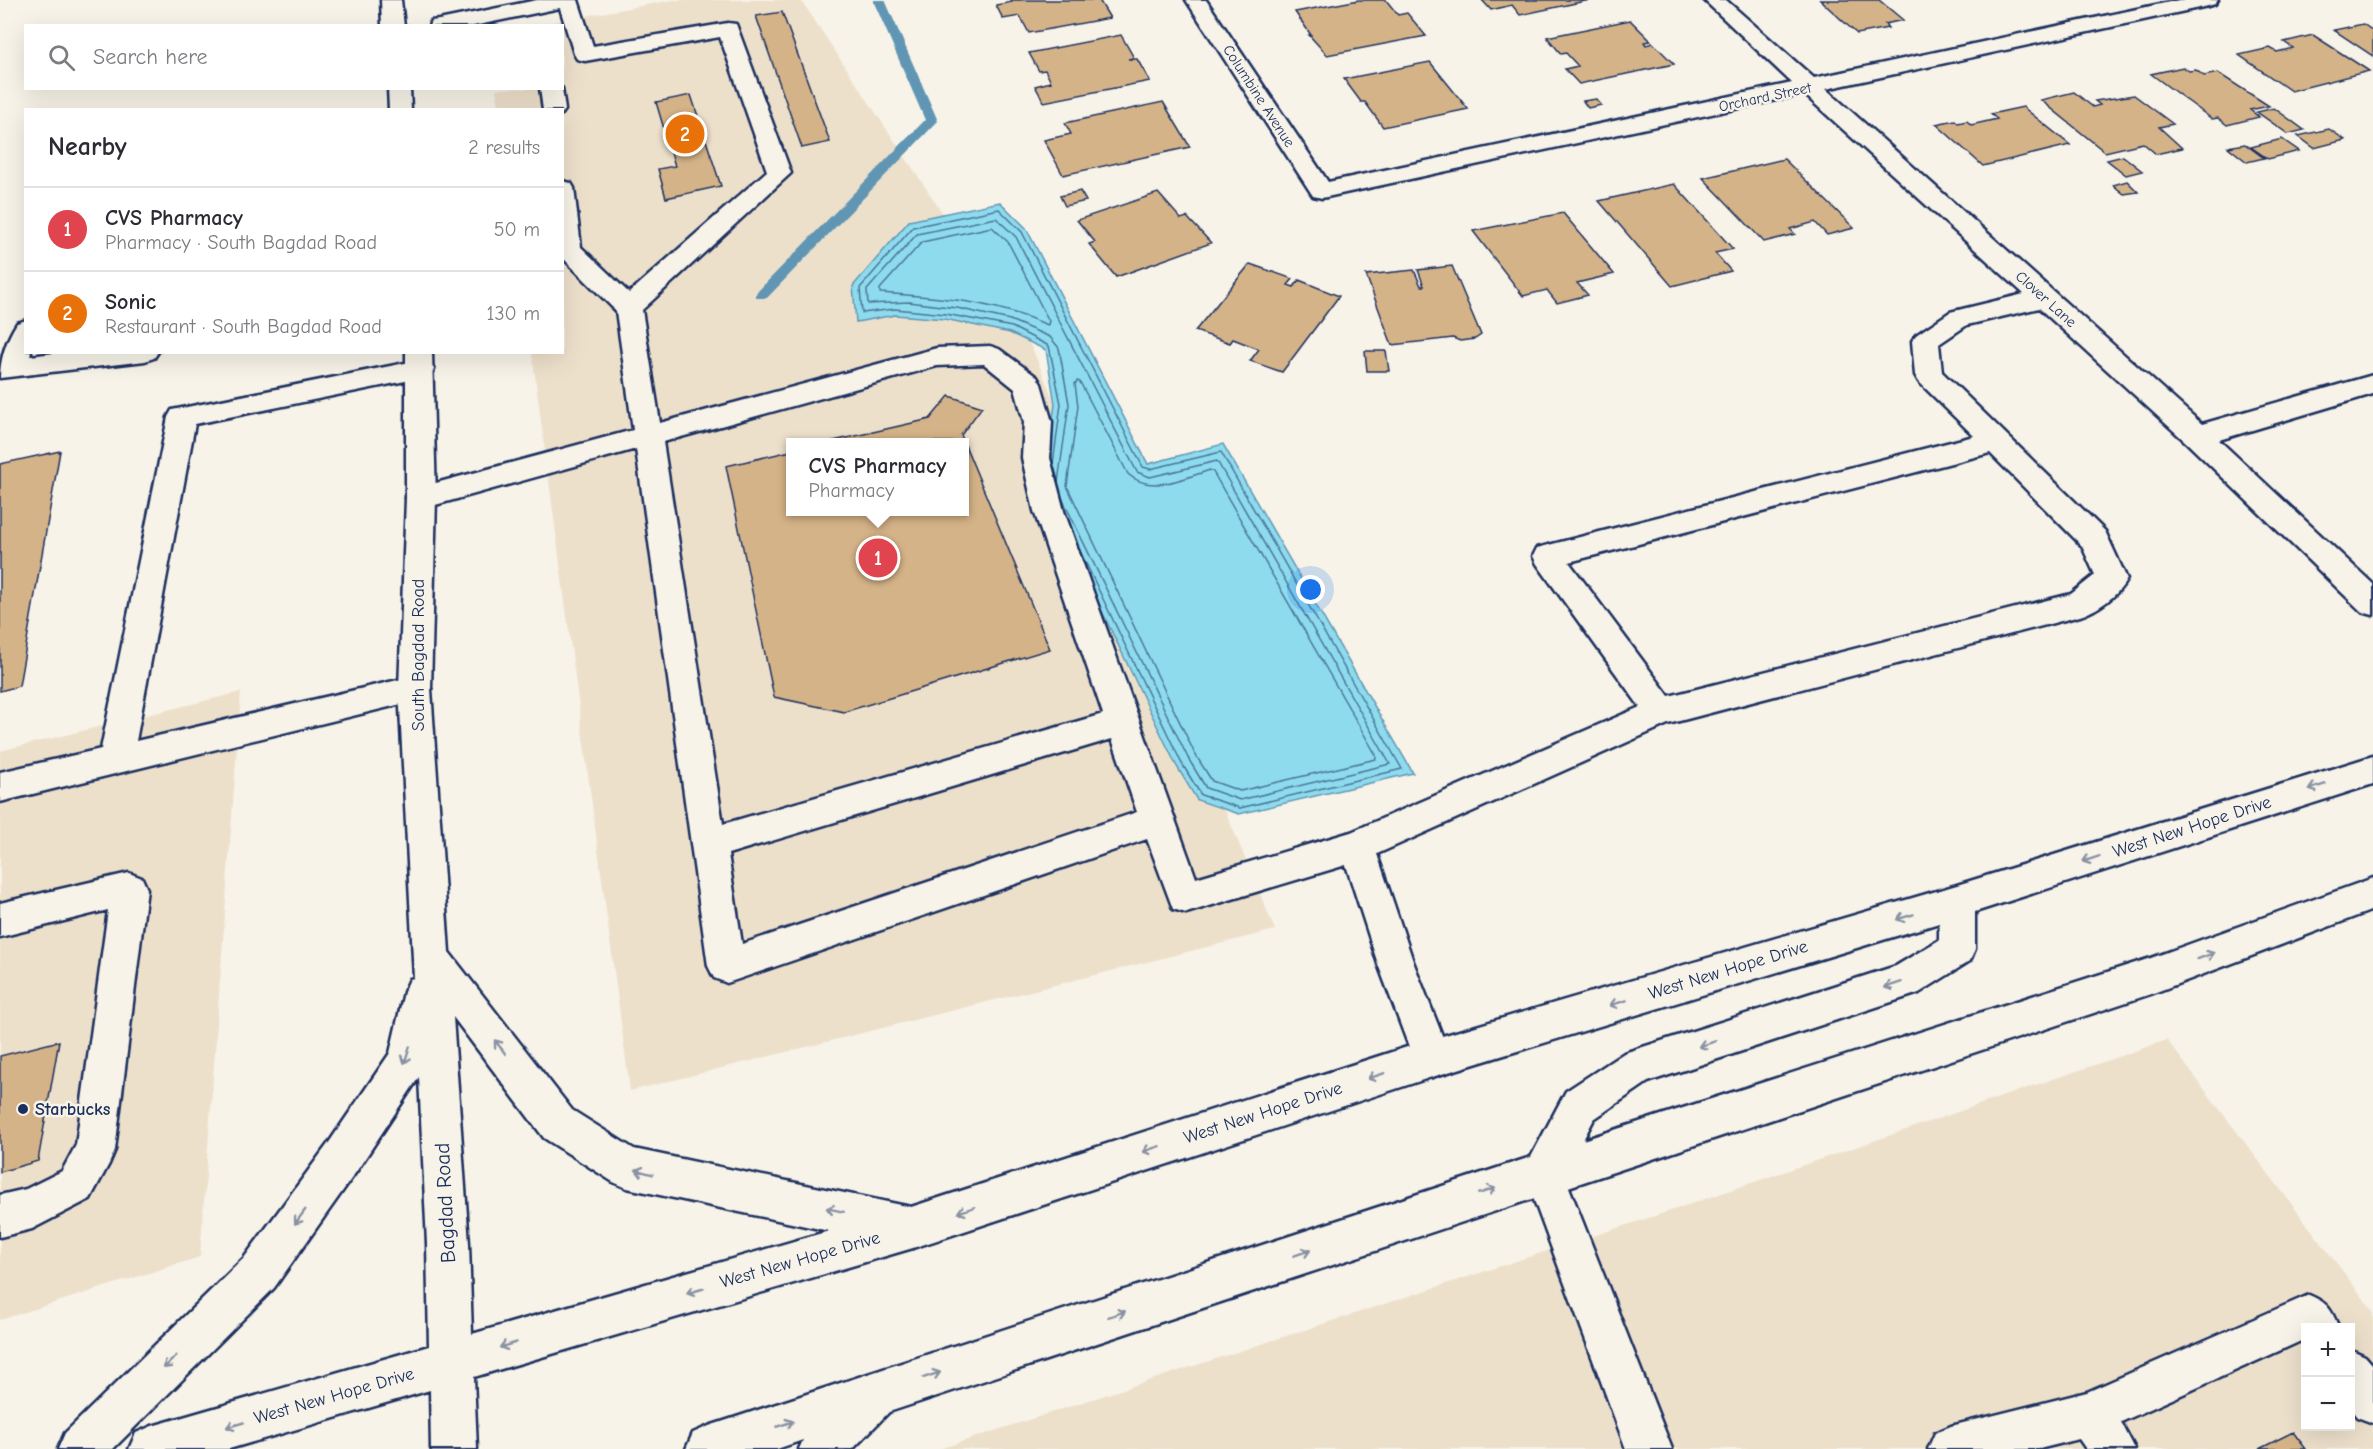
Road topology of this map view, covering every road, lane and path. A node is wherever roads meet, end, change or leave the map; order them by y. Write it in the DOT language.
graph roads {
  1 [pos="391,0"];
  2 [pos="1196,0"];
  3 [pos="1714,0"];
  4 [pos="2208,0"];
  5 [pos="393,24"];
  6 [pos="449,24"];
  7 [pos="574,59"];
  8 [pos="1809,88"];
  9 [pos="399,90"];
  10 [pos="551,90"];
  11 [pos="400,108"];
  12 [pos="554,108"];
  13 [pos="1322,191"];
  14 [pos="564,206"];
  15 [pos="2045,298"];
  16 [pos="629,308"];
  17 [pos="24,333"];
  18 [pos="129,354"];
  19 [pos="420,361"];
  20 [pos="6,369"];
  21 [pos="2373,384"];
  22 [pos="648,434"];
  23 [pos="2197,436"];
  24 [pos="1995,441"];
  25 [pos="421,498"];
  26 [pos="2373,603"];
  27 [pos="415,689"];
  28 [pos="1662,712"];
  29 [pos="1122,722"];
  30 [pos="116,760"];
  31 [pos="2373,770"];
  32 [pos="0,787"];
  33 [pos="1157,820"];
  34 [pos="709,844"];
  35 [pos="1357,846"];
  36 [pos="2373,894"];
  37 [pos="1957,901"];
  38 [pos="0,920"];
  39 [pos="431,958"];
  40 [pos="1432,1058"];
  41 [pos="1544,1173"];
  42 [pos="0,1216"];
  43 [pos="913,1227"];
  44 [pos="2314,1323"];
  45 [pos="453,1362"];
  46 [pos="2355,1377"];
  47 [pos="876,1393"];
  48 [pos="2373,1401"];
  49 [pos="2100,1431"];
  50 [pos="81,1449"];
  51 [pos="152,1449"];
  52 [pos="454,1449"];
  53 [pos="709,1449"];
  54 [pos="822,1449"];
  55 [pos="1649,1449"];
  56 [pos="1951,1449"];
  1 -- 5 [label="main road"];
  2 -- 13 [label="main road, Columbine Avenue"];
  3 -- 8 [label="main road, Clover Lane"];
  4 -- 8 [label="main road, Orchard Street"];
  6 -- 7 [label="main road"];
  7 -- 16 [label="main road"];
  8 -- 13 [label="main road, Orchard Street"];
  8 -- 15 [label="main road, Clover Lane"];
  9 -- 11 [label="main road"];
  10 -- 12 [label="main road"];
  14 -- 16 [label="main road"];
  15 -- 23 [label="main road, Clover Lane"];
  15 -- 24 [label="main road"];
  16 -- 22 [label="main road"];
  17 -- 20 [label="main road"];
  18 -- 20 [label="main road"];
  19 -- 25 [label="main road, South Bagdad Road"];
  19 -- 30 [label="main road"];
  21 -- 23 [label="main road"];
  22 -- 25 [label="main road"];
  22 -- 29 [label="main road"];
  22 -- 34 [label="main road"];
  23 -- 26 [label="main road, Clover Lane"];
  24 -- 28 [label="main road"];
  24 -- 28 [label="main road"];
  25 -- 27 [label="main road, South Bagdad Road"];
  27 -- 30 [label="main road"];
  27 -- 39 [label="main road, South Bagdad Road"];
  28 -- 35 [label="main road"];
  29 -- 33 [label="main road"];
  29 -- 34 [label="main road"];
  30 -- 32 [label="main road"];
  31 -- 37 [label="main road, West New Hope Drive, one-way"];
  33 -- 34 [label="main road"];
  33 -- 35 [label="main road"];
  35 -- 40 [label="main road"];
  41 -- 36 [label="main road, one-way"];
  37 -- 40 [label="main road, West New Hope Drive, one-way"];
  37 -- 41 [label="main road, one-way"];
  38 -- 42 [label="main road"];
  43 -- 39 [label="main road, one-way"];
  39 -- 45 [label="main road, Bagdad Road"];
  39 -- 50 [label="main road, one-way"];
  40 -- 43 [label="main road, West New Hope Drive, one-way"];
  47 -- 41 [label="main road, one-way"];
  41 -- 55 [label="main road"];
  43 -- 45 [label="main road, West New Hope Drive, one-way"];
  44 -- 49 [label="main road"];
  45 -- 51 [label="main road, West New Hope Drive, one-way"];
  45 -- 52 [label="main road, Bagdad Road"];
  46 -- 48 [label="main road"];
  53 -- 47 [label="main road, one-way"];
  47 -- 54 [label="main road"];
  49 -- 56 [label="main road"];
}
